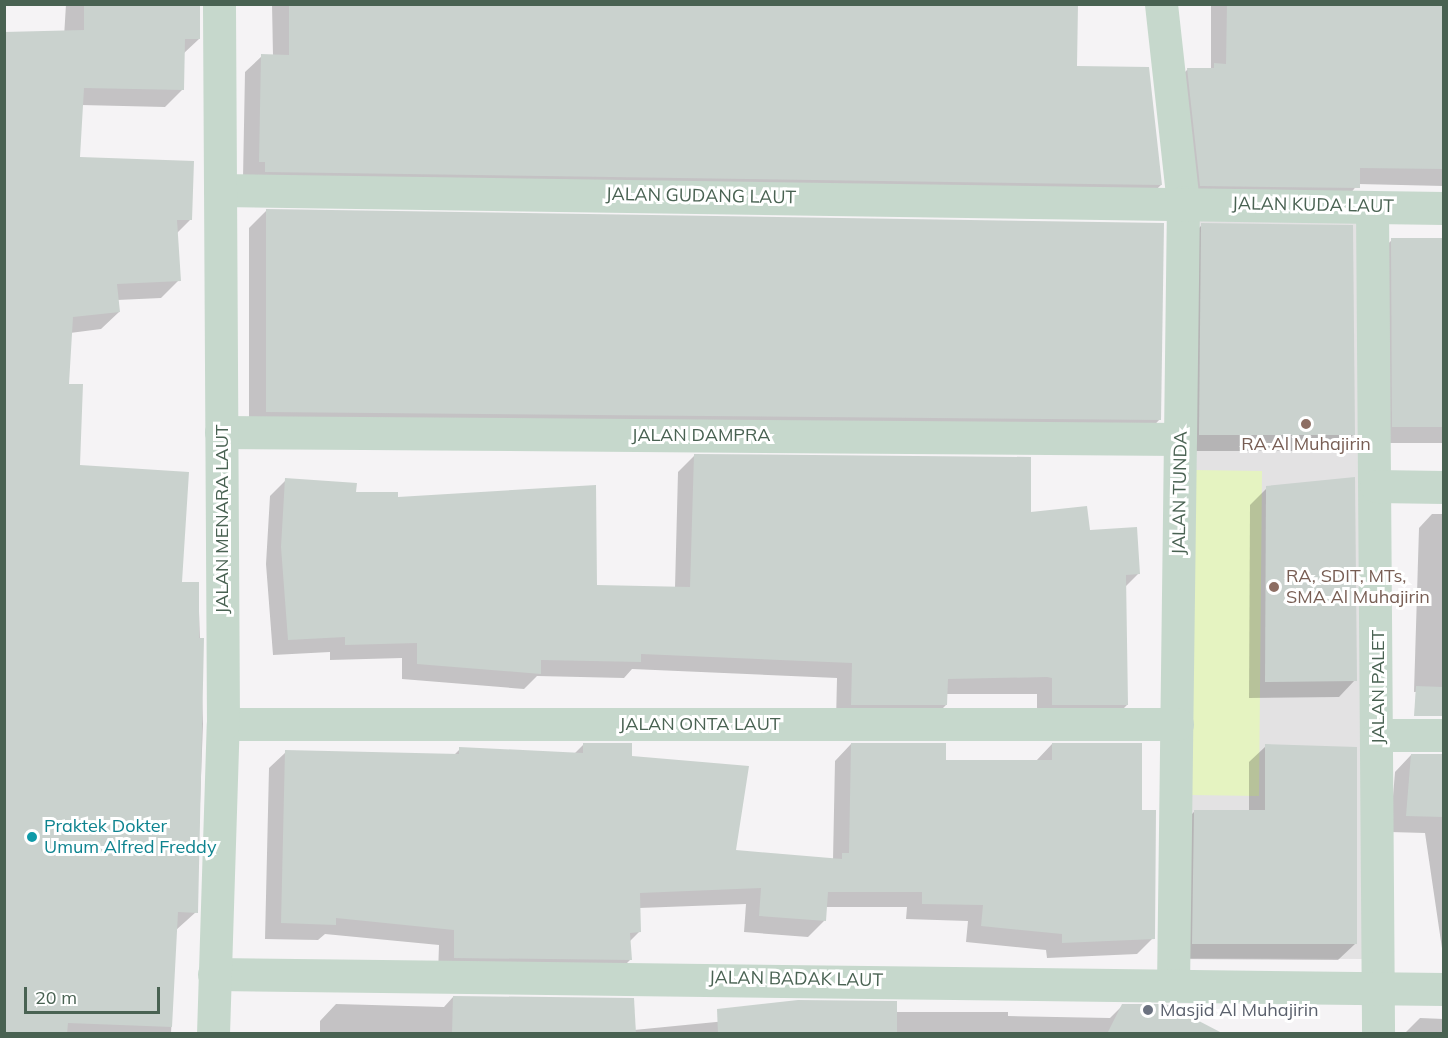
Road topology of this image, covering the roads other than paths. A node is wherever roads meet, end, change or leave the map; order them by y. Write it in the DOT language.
graph roads {
  1 [pos="219,4"];
  2 [pos="1161,4"];
  3 [pos="220,190"];
  4 [pos="1183,202"];
  5 [pos="1372,207"];
  6 [pos="1443,208"];
  7 [pos="221,432"];
  8 [pos="1180,439"];
  9 [pos="1376,486"];
  10 [pos="1443,487"];
  11 [pos="223,724"];
  12 [pos="1178,724"];
  13 [pos="1378,735"];
  14 [pos="1443,735"];
  15 [pos="214,974"];
  16 [pos="1173,983"];
  17 [pos="1377,988"];
  18 [pos="1443,989"];
  19 [pos="213,1034"];
  20 [pos="1378,1034"];
  1 -- 3 [label="street, JALAN MENARA LAUT"];
  2 -- 4 [label="street, JALAN TUNDA"];
  3 -- 4 [label="street, JALAN GUDANG LAUT"];
  3 -- 7 [label="street, JALAN MENARA LAUT"];
  4 -- 5 [label="street, JALAN KUDA LAUT"];
  4 -- 8 [label="street, JALAN TUNDA"];
  5 -- 6 [label="street, JALAN KUDA LAUT"];
  5 -- 9 [label="street, JALAN PALET"];
  7 -- 8 [label="street, JALAN DAMPRA"];
  7 -- 11 [label="street, JALAN MENARA LAUT"];
  8 -- 12 [label="street, JALAN TUNDA"];
  9 -- 10 [label="street"];
  9 -- 13 [label="street, JALAN PALET"];
  11 -- 12 [label="street, JALAN ONTA LAUT"];
  11 -- 15 [label="street, JALAN MENARA LAUT"];
  12 -- 16 [label="street, JALAN TUNDA"];
  13 -- 14 [label="street"];
  13 -- 17 [label="street, JALAN PALET"];
  15 -- 16 [label="street, JALAN BADAK LAUT"];
  15 -- 19 [label="street, JALAN MENARA LAUT"];
  16 -- 17 [label="street, JALAN BADAK LAUT"];
  17 -- 18 [label="street, JALAN BADAK LAUT"];
  17 -- 20 [label="street, JALAN PALET"];
}
